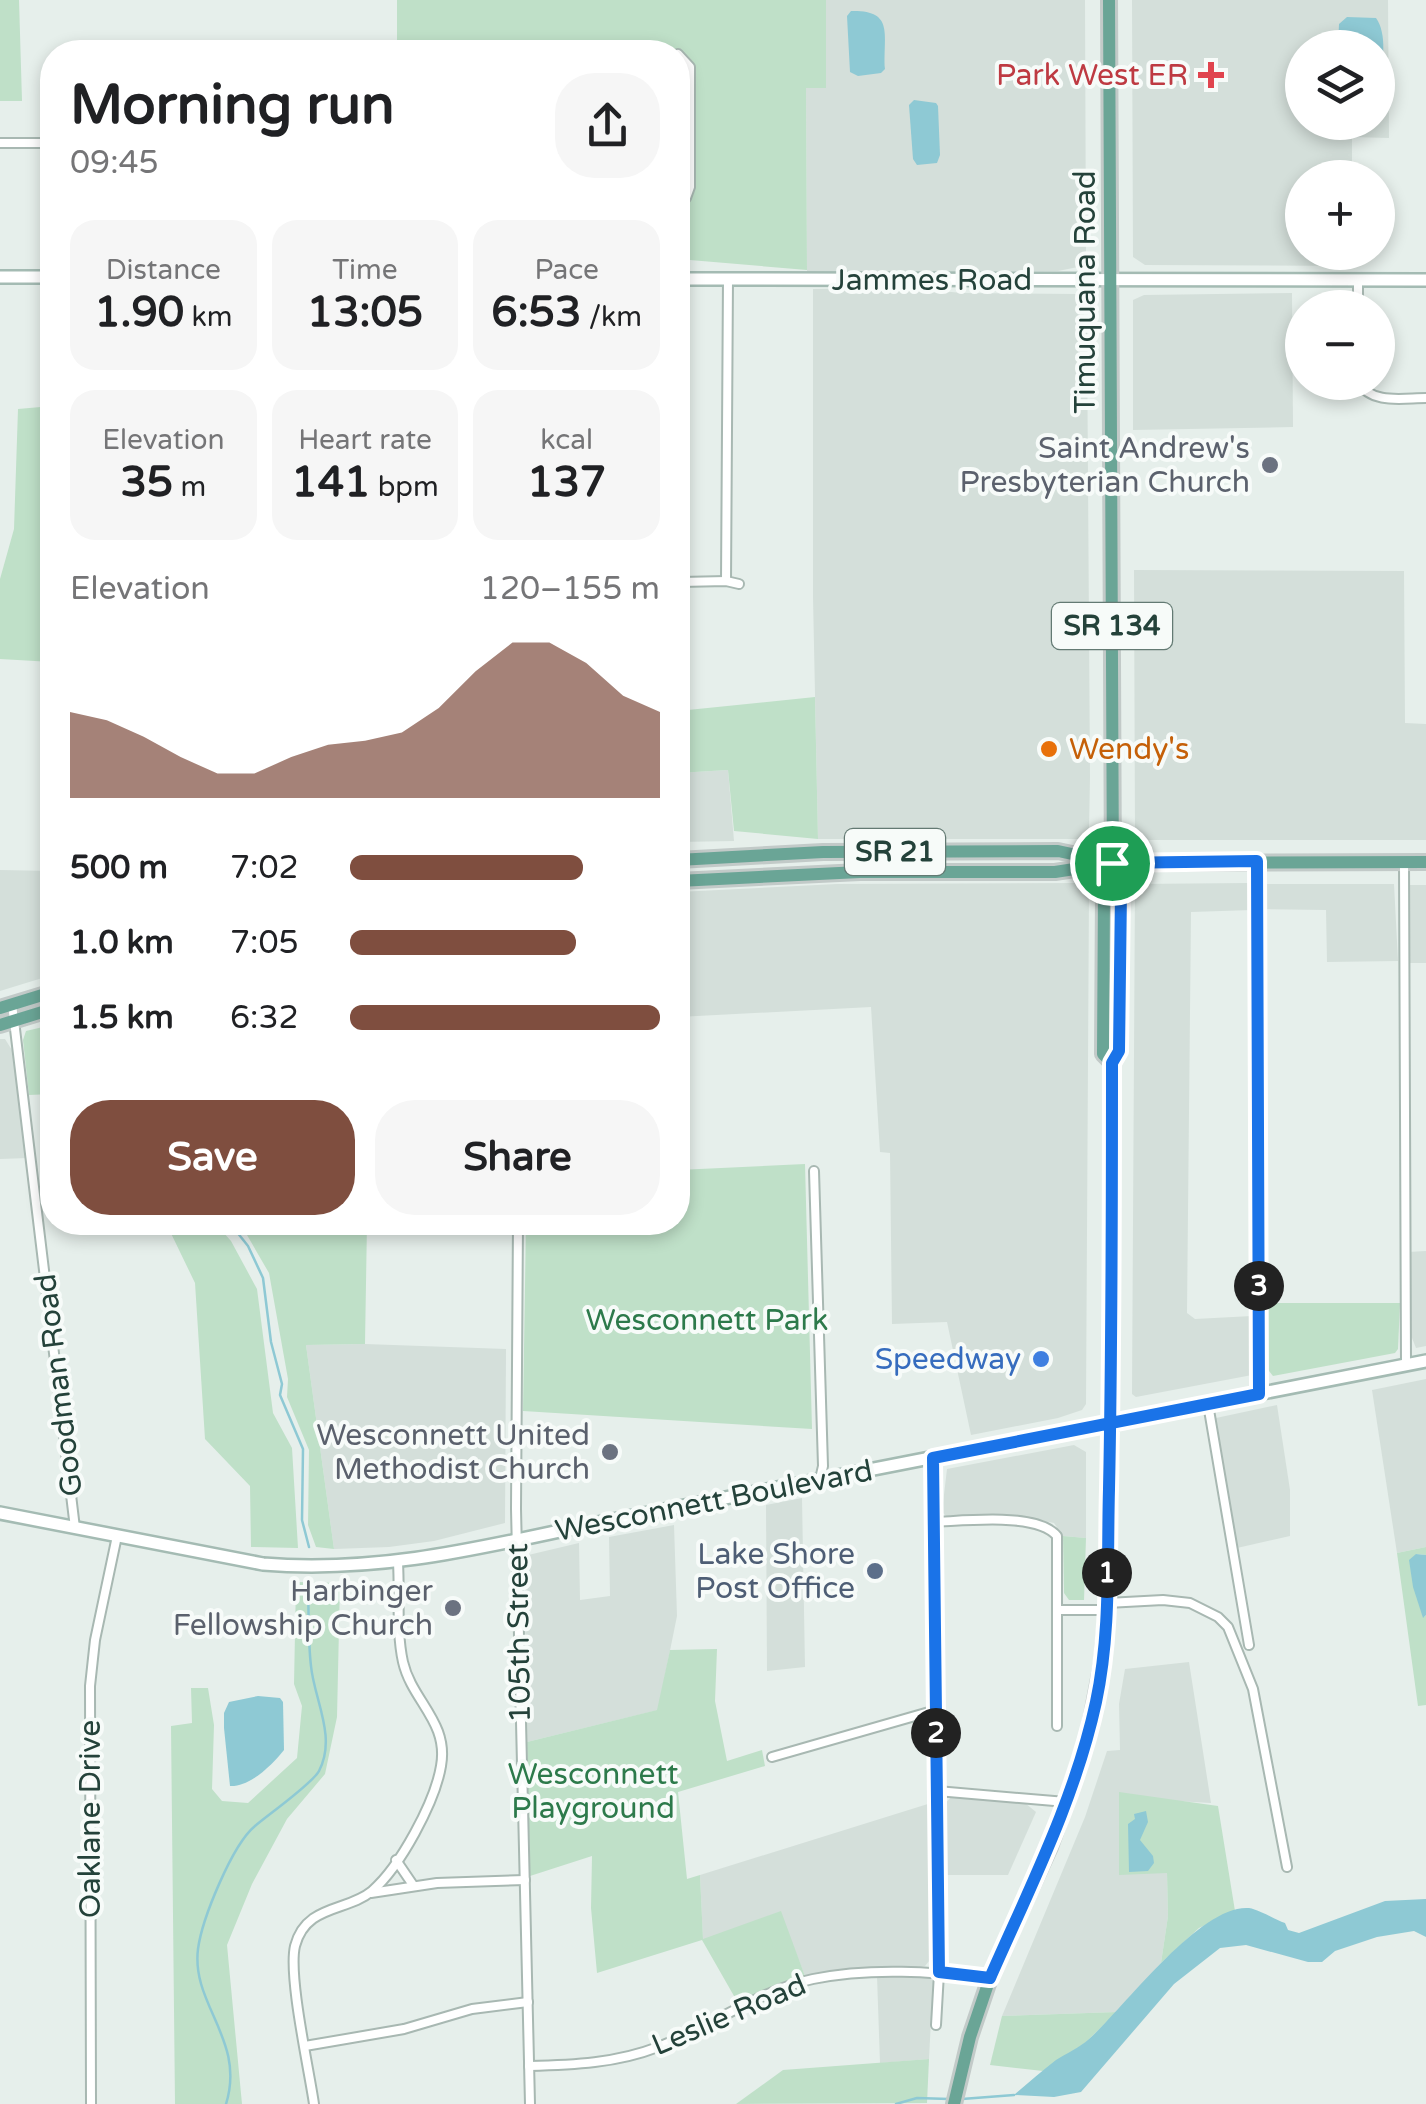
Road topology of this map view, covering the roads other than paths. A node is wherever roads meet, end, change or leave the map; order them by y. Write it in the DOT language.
graph roads {
  1 [pos="1109,0"];
  2 [pos="690,68"];
  3 [pos="40,142"];
  4 [pos="0,143"];
  5 [pos="690,187"];
  6 [pos="0,277"];
  7 [pos="40,278"];
  8 [pos="690,279"];
  9 [pos="728,279"];
  10 [pos="1110,280"];
  11 [pos="1358,280"];
  12 [pos="1426,280"];
  13 [pos="1358,290"];
  14 [pos="1395,398"];
  15 [pos="1426,398"];
  16 [pos="726,581"];
  17 [pos="690,582"];
  18 [pos="739,584"];
  19 [pos="799,854"];
  20 [pos="714,858"];
  21 [pos="690,859"];
  22 [pos="1257,861"];
  23 [pos="1404,862"];
  24 [pos="1426,862"];
  25 [pos="1112,863"];
  26 [pos="690,874"];
  27 [pos="718,878"];
  28 [pos="690,879"];
  29 [pos="40,996"];
  30 [pos="6,1006"];
  31 [pos="40,1013"];
  32 [pos="7,1023"];
  33 [pos="814,1171"];
  34 [pos="518,1235"];
  35 [pos="1426,1361"];
  36 [pos="1406,1364"];
  37 [pos="1259,1394"];
  38 [pos="1208,1404"];
  39 [pos="1111,1421"];
  40 [pos="933,1458"];
  41 [pos="820,1479"];
  42 [pos="0,1513"];
  43 [pos="934,1522"];
  44 [pos="76,1528"];
  45 [pos="117,1536"];
  46 [pos="518,1540"];
  47 [pos="398,1563"];
  48 [pos="1107,1607"];
  49 [pos="1058,1610"];
  50 [pos="1249,1645"];
  51 [pos="936,1710"];
  52 [pos="1057,1726"];
  53 [pos="772,1757"];
  54 [pos="937,1791"];
  55 [pos="1066,1802"];
  56 [pos="396,1860"];
  57 [pos="1288,1867"];
  58 [pos="525,1880"];
  59 [pos="413,1885"];
  60 [pos="371,1893"];
  61 [pos="939,1972"];
  62 [pos="990,1978"];
  63 [pos="528,2002"];
  64 [pos="936,2026"];
  65 [pos="305,2046"];
  66 [pos="529,2066"];
  67 [pos="91,2104"];
  68 [pos="314,2104"];
  69 [pos="530,2104"];
  70 [pos="954,2104"];
  1 -- 10 [label="main road, Timuquana Road / SR 134"];
  2 -- 5 [label="street"];
  3 -- 4 [label="street"];
  6 -- 7 [label="street"];
  8 -- 9 [label="street, Jammes Road"];
  9 -- 10 [label="street, Jammes Road"];
  9 -- 16 [label="street"];
  10 -- 11 [label="street, Jammes Road"];
  10 -- 25 [label="main road, Timuquana Road / SR 134"];
  11 -- 12 [label="street, Jammes Road"];
  11 -- 13 [label="street"];
  14 -- 15 [label="street"];
  16 -- 17 [label="street"];
  16 -- 18 [label="street"];
  19 -- 20 [label="main road, SR 21"];
  19 -- 25 [label="main road, SR 21"];
  19 -- 27 [label="main road"];
  20 -- 21 [label="main road, SR 21"];
  20 -- 26 [label="main road"];
  22 -- 23 [label="main road, SR 21"];
  22 -- 25 [label="main road, SR 21"];
  22 -- 37 [label="street"];
  23 -- 24 [label="main road, SR 21"];
  23 -- 36 [label="street"];
  25 -- 27 [label="main road, SR 21"];
  25 -- 39 [label="main road, Timuquana Road / SR 134"];
  27 -- 28 [label="main road, SR 21"];
  29 -- 30 [label="main road"];
  30 -- 32 [label="street, Goodman Road"];
  31 -- 32 [label="main road"];
  32 -- 44 [label="street, Goodman Road"];
  33 -- 41 [label="street"];
  34 -- 46 [label="street, 105th Street"];
  35 -- 36 [label="street, Wesconnett Boulevard"];
  36 -- 37 [label="street, Wesconnett Boulevard"];
  37 -- 38 [label="street, Wesconnett Boulevard"];
  38 -- 39 [label="street, Wesconnett Boulevard"];
  38 -- 50 [label="street"];
  39 -- 40 [label="street, Wesconnett Boulevard"];
  39 -- 48 [label="main road, Timuquana Road / SR 134"];
  40 -- 41 [label="street, Wesconnett Boulevard"];
  40 -- 43 [label="street"];
  41 -- 46 [label="street, Wesconnett Boulevard"];
  42 -- 44 [label="street, Wesconnett Boulevard"];
  43 -- 49 [label="street"];
  43 -- 51 [label="street"];
  44 -- 45 [label="street, Wesconnett Boulevard"];
  45 -- 47 [label="street, Wesconnett Boulevard"];
  45 -- 67 [label="street, Oaklane Drive"];
  46 -- 47 [label="street, Wesconnett Boulevard"];
  46 -- 58 [label="street, 105th Street"];
  47 -- 56 [label="street"];
  48 -- 49 [label="street"];
  48 -- 55 [label="main road, Timuquana Road / SR 134"];
  48 -- 57 [label="street"];
  49 -- 52 [label="street"];
  51 -- 53 [label="street"];
  51 -- 54 [label="street"];
  54 -- 55 [label="street"];
  54 -- 61 [label="street"];
  55 -- 62 [label="main road, Timuquana Road / SR 134"];
  56 -- 59 [label="street"];
  56 -- 60 [label="street"];
  58 -- 59 [label="street"];
  58 -- 63 [label="street, 105th Street"];
  59 -- 60 [label="street"];
  60 -- 65 [label="street"];
  61 -- 62 [label="street, Leslie Road"];
  61 -- 64 [label="street"];
  61 -- 66 [label="street, Leslie Road"];
  62 -- 70 [label="main road, Timuquana Road / SR 134"];
  63 -- 65 [label="street"];
  63 -- 66 [label="street, 105th Street"];
  65 -- 68 [label="street"];
  66 -- 69 [label="street, 105th Street"];
}
